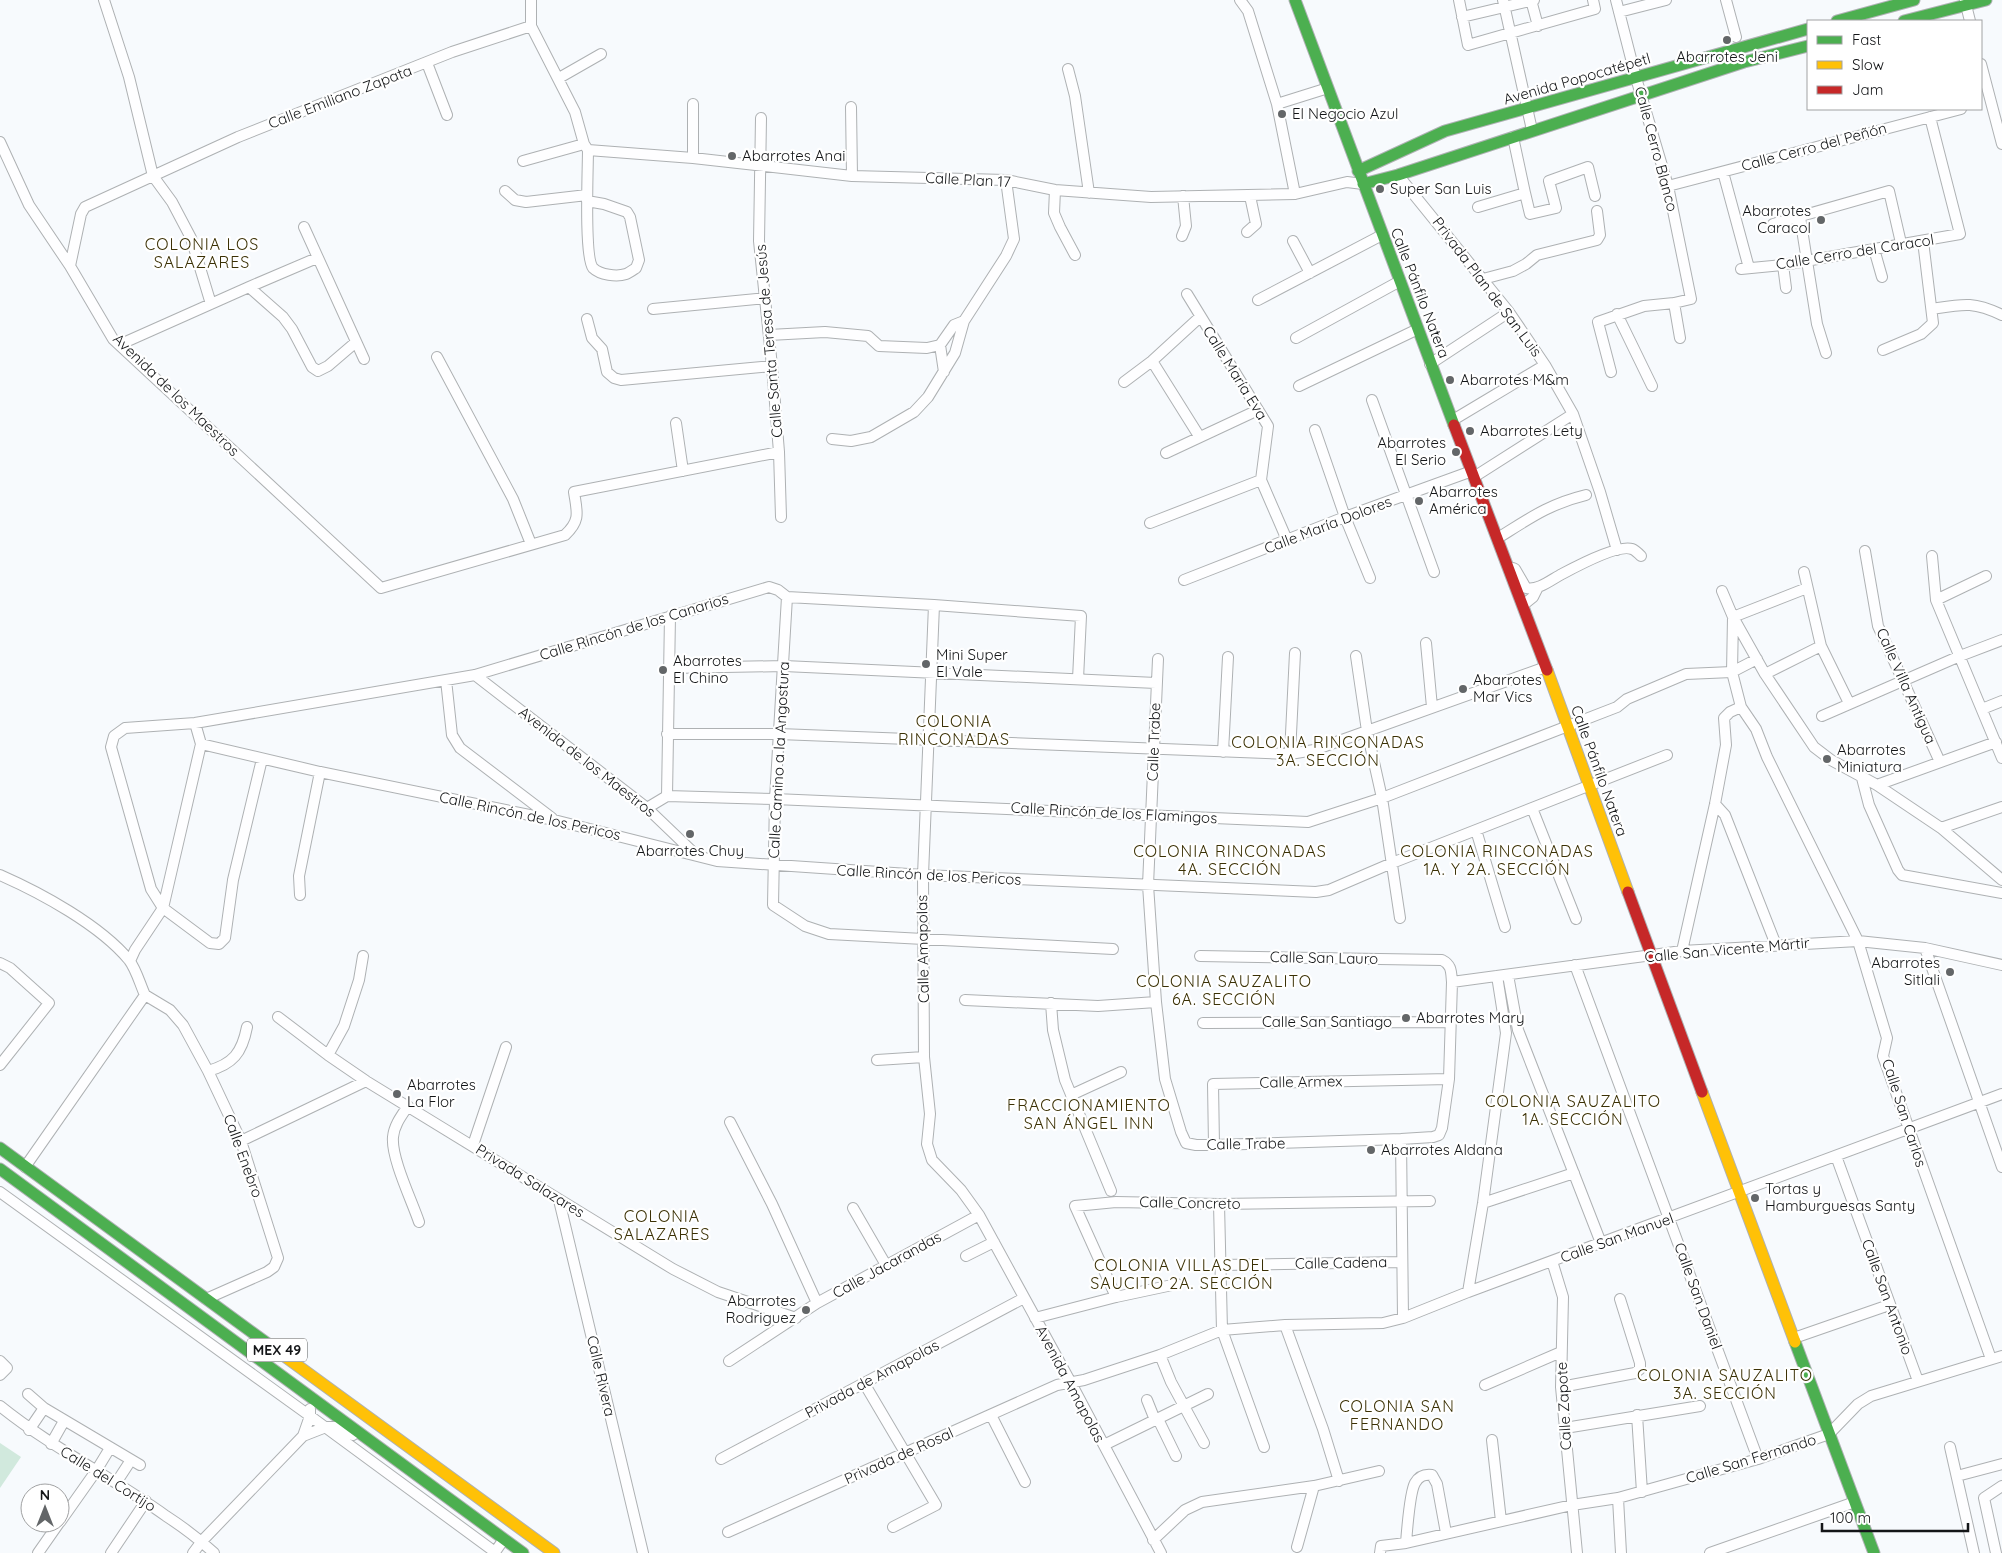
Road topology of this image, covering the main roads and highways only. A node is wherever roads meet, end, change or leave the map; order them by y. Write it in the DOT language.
graph roads {
  1 [pos="1295,0"];
  2 [pos="1914,0"];
  3 [pos="1986,0"];
  4 [pos="1965,3"];
  5 [pos="1841,20"];
  6 [pos="1907,20"];
  7 [pos="1807,29"];
  8 [pos="1807,46"];
  9 [pos="1378,164"];
  10 [pos="1358,171"];
  11 [pos="1384,178"];
  12 [pos="1363,184"];
  13 [pos="0,1148"];
  14 [pos="0,1169"];
  15 [pos="376,1423"];
  16 [pos="365,1438"];
  17 [pos="514,1524"];
  18 [pos="504,1539"];
  19 [pos="523,1553"];
  20 [pos="554,1553"];
  21 [pos="1874,1553"];
  1 -- 10 [label="main road, Calle Pánfilo Natera"];
  2 -- 5 [label="main road"];
  3 -- 4 [label="main road"];
  4 -- 6 [label="main road"];
  7 -- 9 [label="main road, Avenida Popocatépetl"];
  8 -- 11 [label="main road"];
  9 -- 10 [label="main road, Avenida Popocatépetl"];
  9 -- 11 [label="main road"];
  10 -- 12 [label="main road, Calle Pánfilo Natera"];
  11 -- 12 [label="main road"];
  12 -- 21 [label="main road, Calle Pánfilo Natera"];
  13 -- 15 [label="main road, MEX 49"];
  14 -- 16 [label="main road, MEX 49"];
  15 -- 16 [label="main road"];
  15 -- 17 [label="main road, MEX 49"];
  16 -- 18 [label="main road, MEX 49"];
  17 -- 18 [label="main road"];
  17 -- 20 [label="main road, MEX 49"];
  18 -- 19 [label="main road, MEX 49"];
}
